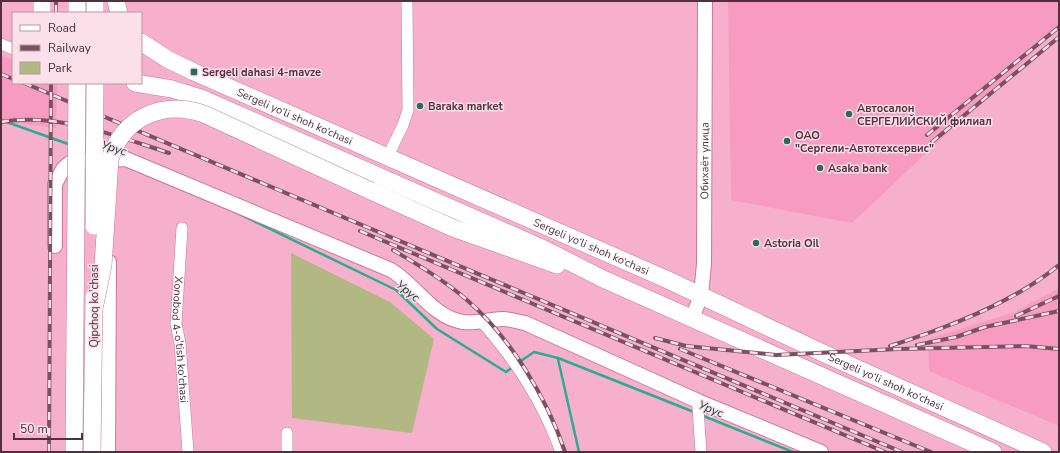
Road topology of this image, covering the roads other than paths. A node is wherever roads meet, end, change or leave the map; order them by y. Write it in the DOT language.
graph roads {
  1 [pos="42,1"];
  2 [pos="77,1"];
  3 [pos="94,1"];
  4 [pos="116,1"];
  5 [pos="407,1"];
  6 [pos="705,1"];
  7 [pos="42,12"];
  8 [pos="77,12"];
  9 [pos="94,12"];
  10 [pos="119,12"];
  11 [pos="142,43"];
  12 [pos="1,44"];
  13 [pos="12,49"];
  14 [pos="77,84"];
  15 [pos="94,84"];
  16 [pos="141,84"];
  17 [pos="387,158"];
  18 [pos="55,208"];
  19 [pos="90,227"];
  20 [pos="182,228"];
  21 [pos="601,278"];
  22 [pos="701,295"];
  23 [pos="94,309"];
  24 [pos="692,318"];
  25 [pos="482,322"];
  26 [pos="699,410"];
  27 [pos="287,433"];
  28 [pos="799,448"];
  29 [pos="698,450"];
  30 [pos="74,452"];
  31 [pos="92,452"];
  32 [pos="108,452"];
  33 [pos="188,452"];
  34 [pos="287,452"];
  35 [pos="561,452"];
  36 [pos="821,452"];
  37 [pos="992,452"];
  38 [pos="1043,452"];
  1 -- 7 [label="main road"];
  2 -- 8 [label="main road"];
  3 -- 9 [label="main road"];
  4 -- 10 [label="main road"];
  5 -- 17 [label="street"];
  6 -- 22 [label="street, Обихаёт улица"];
  11 -- 17 [label="main road, Sergeli yo‘li shoh ko‘chasi"];
  12 -- 13 [label="street"];
  14 -- 30 [label="main road, Qipchoq ko'chasi, bridge"];
  15 -- 23 [label="main road, Qipchoq ko'chasi, bridge"];
  16 -- 21 [label="main road, Sergeli yo‘li shoh ko‘chasi"];
  17 -- 22 [label="main road, Sergeli yo‘li shoh ko‘chasi"];
  18 -- 19 [label="street"];
  18 -- 19 [label="street"];
  18 -- 25 [label="street"];
  19 -- 32 [label="street"];
  20 -- 33 [label="street, Xonobod 4-o'tish ko'chasi"];
  21 -- 23 [label="main road, bridge"];
  21 -- 24 [label="main road, Sergeli yo‘li shoh ko‘chasi"];
  22 -- 24 [label="street, Обихаёт улица"];
  22 -- 38 [label="main road, Sergeli yo‘li shoh ko‘chasi"];
  23 -- 31 [label="main road, Qipchoq ko'chasi, bridge"];
  24 -- 37 [label="main road, Sergeli yo‘li shoh ko‘chasi"];
  25 -- 26 [label="street"];
  25 -- 35 [label="street"];
  26 -- 28 [label="street"];
  26 -- 29 [label="street"];
  27 -- 34 [label="street"];
  28 -- 36 [label="street"];
}
